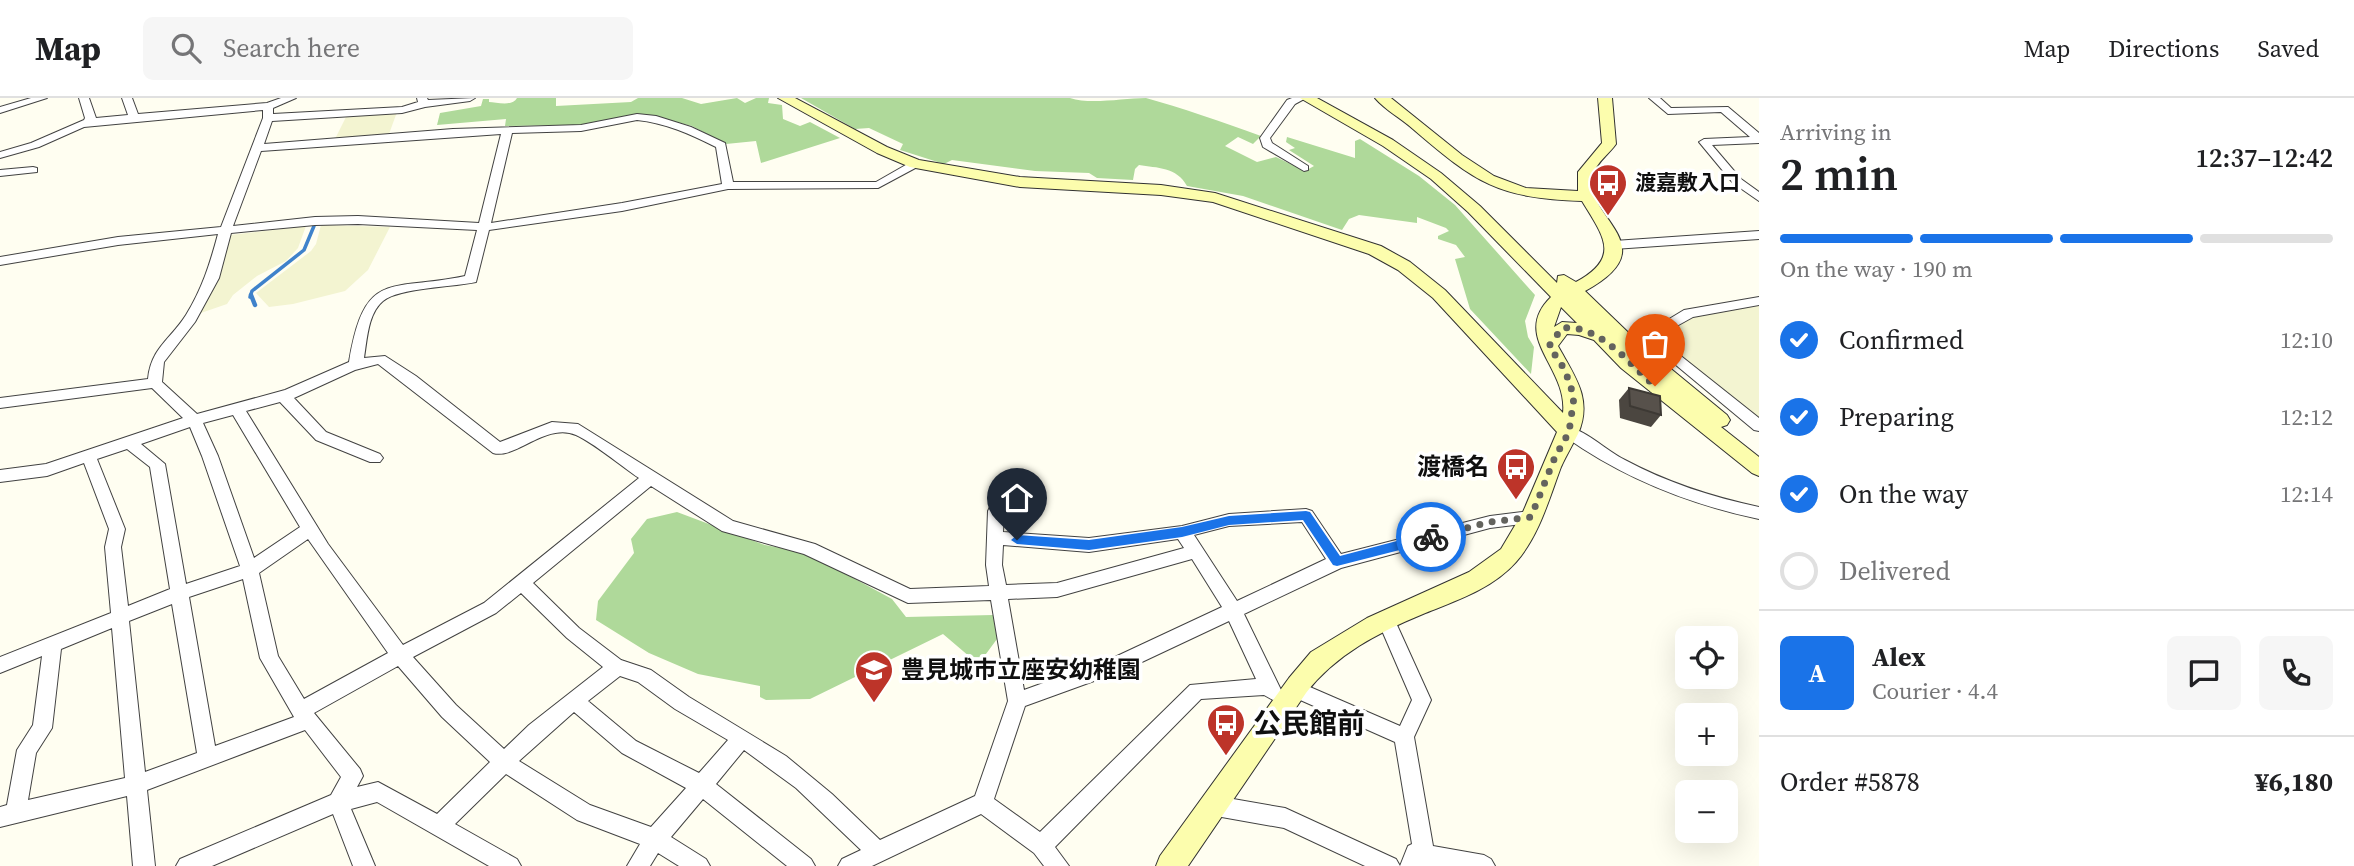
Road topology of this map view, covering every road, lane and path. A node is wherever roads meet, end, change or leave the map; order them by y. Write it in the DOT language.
graph roads {
  1 [pos="42,98"];
  2 [pos="84,98"];
  3 [pos="127,98"];
  4 [pos="188,98"];
  5 [pos="226,98"];
  6 [pos="291,98"];
  7 [pos="340,98"];
  8 [pos="470,98"];
  9 [pos="785,98"];
  10 [pos="1324,98"];
  11 [pos="1382,98"];
  12 [pos="1605,98"];
  13 [pos="1654,98"];
  14 [pos="1295,99"];
  15 [pos="423,101"];
  16 [pos="263,107"];
  17 [pos="0,110"];
  18 [pos="225,110"];
  19 [pos="183,115"];
  20 [pos="327,116"];
  21 [pos="134,118"];
  22 [pos="87,123"];
  23 [pos="508,129"];
  24 [pos="1759,139"];
  25 [pos="255,148"];
  26 [pos="0,155"];
  27 [pos="915,164"];
  28 [pos="1304,168"];
  29 [pos="33,170"];
  30 [pos="0,173"];
  31 [pos="728,186"];
  32 [pos="1587,196"];
  33 [pos="1759,197"];
  34 [pos="484,227"];
  35 [pos="226,229"];
  36 [pos="1759,235"];
  37 [pos="1614,245"];
  38 [pos="0,261"];
  39 [pos="1566,293"];
  40 [pos="1759,301"];
  41 [pos="1598,335"];
  42 [pos="1549,346"];
  43 [pos="356,365"];
  44 [pos="155,383"];
  45 [pos="283,396"];
  46 [pos="0,403"];
  47 [pos="237,408"];
  48 [pos="194,420"];
  49 [pos="1759,426"];
  50 [pos="1569,432"];
  51 [pos="127,441"];
  52 [pos="1759,450"];
  53 [pos="88,455"];
  54 [pos="375,458"];
  55 [pos="1759,468"];
  56 [pos="0,476"];
  57 [pos="650,478"];
  58 [pos="996,511"];
  59 [pos="1759,513"];
  60 [pos="1531,517"];
  61 [pos="310,529"];
  62 [pos="1182,532"];
  63 [pos="995,537"];
  64 [pos="1197,551"];
  65 [pos="1337,562"];
  66 [pos="250,570"];
  67 [pos="522,583"];
  68 [pos="180,593"];
  69 [pos="998,593"];
  70 [pos="1236,611"];
  71 [pos="119,617"];
  72 [pos="1386,619"];
  73 [pos="53,643"];
  74 [pos="400,655"];
  75 [pos="0,665"];
  76 [pos="617,667"];
  77 [pos="1268,686"];
  78 [pos="1290,697"];
  79 [pos="574,701"];
  80 [pos="1017,701"];
  81 [pos="305,716"];
  82 [pos="1404,737"];
  83 [pos="741,740"];
  84 [pos="208,759"];
  85 [pos="504,762"];
  86 [pos="135,785"];
  87 [pos="703,786"];
  88 [pos="338,802"];
  89 [pos="984,803"];
  90 [pos="1216,806"];
  91 [pos="8,814"];
  92 [pos="439,826"];
  93 [pos="654,839"];
  94 [pos="1041,846"];
  95 [pos="878,853"];
  96 [pos="1418,860"];
  97 [pos="144,866"];
  98 [pos="187,866"];
  99 [pos="364,866"];
  100 [pos="510,866"];
  101 [pos="638,866"];
  102 [pos="699,866"];
  103 [pos="804,866"];
  104 [pos="849,866"];
  105 [pos="1058,866"];
  106 [pos="1170,866"];
  107 [pos="1389,866"];
  108 [pos="1484,866"];
  1 -- 17 [label="street"];
  2 -- 22 [label="street"];
  3 -- 21 [label="street"];
  4 -- 19 [label="street"];
  5 -- 18 [label="street"];
  6 -- 16 [label="street"];
  7 -- 20 [label="street"];
  8 -- 15 [label="street"];
  9 -- 27 [label="street"];
  10 -- 39 [label="street"];
  11 -- 32 [label="street"];
  12 -- 32 [label="street"];
  13 -- 24 [label="street"];
  14 -- 28 [label="street"];
  14 -- 39 [label="street"];
  15 -- 20 [label="street"];
  16 -- 18 [label="street"];
  16 -- 20 [label="street"];
  16 -- 25 [label="street"];
  18 -- 19 [label="street"];
  19 -- 21 [label="street"];
  21 -- 22 [label="street"];
  22 -- 26 [label="street"];
  23 -- 25 [label="street"];
  23 -- 31 [label="street"];
  23 -- 34 [label="street"];
  24 -- 33 [label="street"];
  25 -- 35 [label="street"];
  27 -- 31 [label="street"];
  27 -- 50 [label="street"];
  29 -- 30 [label="street"];
  31 -- 34 [label="street"];
  32 -- 37 [label="street"];
  34 -- 35 [label="street"];
  34 -- 43 [label="street"];
  35 -- 38 [label="street"];
  35 -- 44 [label="street"];
  36 -- 37 [label="street"];
  37 -- 39 [label="street"];
  39 -- 41 [label="street"];
  39 -- 42 [label="street"];
  39 -- 52 [label="street"];
  40 -- 49 [label="street"];
  41 -- 42 [label="street"];
  41 -- 55 [label="street"];
  42 -- 50 [label="street"];
  43 -- 45 [label="street"];
  43 -- 57 [label="street"];
  44 -- 46 [label="street"];
  44 -- 48 [label="street"];
  45 -- 47 [label="street"];
  45 -- 54 [label="street"];
  47 -- 48 [label="street"];
  47 -- 61 [label="street"];
  48 -- 51 [label="street"];
  48 -- 66 [label="street"];
  50 -- 59 [label="street"];
  50 -- 60 [label="street"];
  51 -- 53 [label="street"];
  51 -- 68 [label="street"];
  53 -- 56 [label="street"];
  53 -- 71 [label="street"];
  57 -- 67 [label="street"];
  57 -- 69 [label="street"];
  58 -- 63 [label="street"];
  60 -- 65 [label="street"];
  60 -- 72 [label="street"];
  61 -- 66 [label="street"];
  61 -- 74 [label="street"];
  62 -- 63 [label="street"];
  62 -- 64 [label="street"];
  62 -- 65 [label="street"];
  63 -- 69 [label="street"];
  64 -- 69 [label="street"];
  64 -- 70 [label="street"];
  65 -- 70 [label="street"];
  66 -- 68 [label="street"];
  66 -- 81 [label="street"];
  67 -- 74 [label="street"];
  67 -- 76 [label="street"];
  68 -- 71 [label="street"];
  68 -- 84 [label="street"];
  69 -- 80 [label="street"];
  70 -- 77 [label="street"];
  70 -- 80 [label="street"];
  71 -- 73 [label="street"];
  71 -- 86 [label="street"];
  72 -- 78 [label="street"];
  72 -- 82 [label="street"];
  73 -- 75 [label="street"];
  73 -- 91 [label="street"];
  74 -- 81 [label="street"];
  74 -- 85 [label="street"];
  76 -- 79 [label="street"];
  76 -- 83 [label="street"];
  77 -- 78 [label="street"];
  77 -- 94 [label="street"];
  78 -- 82 [label="street"];
  78 -- 90 [label="street"];
  79 -- 85 [label="street"];
  79 -- 87 [label="street"];
  80 -- 89 [label="street"];
  81 -- 84 [label="street"];
  81 -- 88 [label="street"];
  82 -- 96 [label="street"];
  83 -- 87 [label="street"];
  83 -- 95 [label="street"];
  84 -- 86 [label="street"];
  85 -- 92 [label="street"];
  85 -- 93 [label="street"];
  86 -- 91 [label="street"];
  86 -- 97 [label="street"];
  87 -- 93 [label="street"];
  87 -- 103 [label="street"];
  88 -- 92 [label="street"];
  88 -- 98 [label="street"];
  88 -- 99 [label="street"];
  89 -- 94 [label="street"];
  89 -- 95 [label="street"];
  90 -- 106 [label="street"];
  90 -- 107 [label="street"];
  92 -- 100 [label="street"];
  93 -- 101 [label="street"];
  93 -- 102 [label="street"];
  94 -- 105 [label="street"];
  95 -- 104 [label="street"];
  96 -- 108 [label="street"];
}
